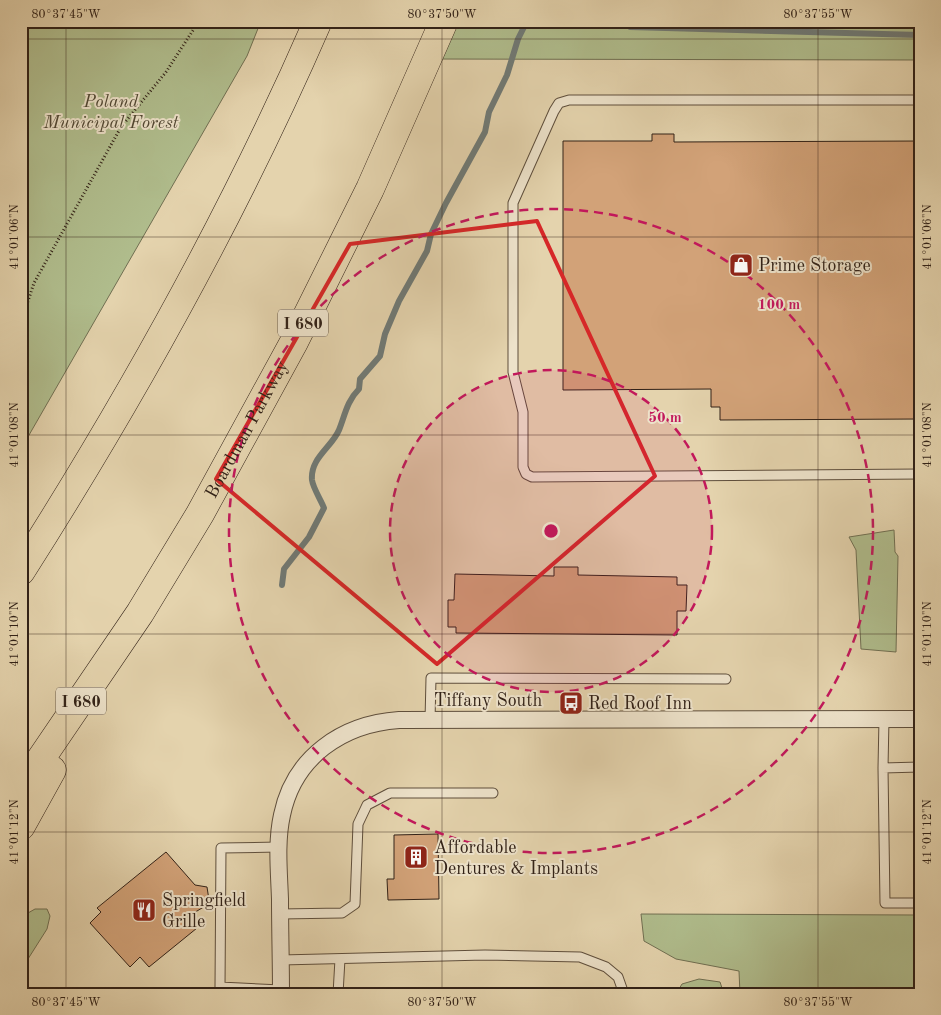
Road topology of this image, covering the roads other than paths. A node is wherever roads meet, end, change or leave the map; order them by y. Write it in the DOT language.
graph roads {
  1 [pos="318,21"];
  2 [pos="444,21"];
  3 [pos="920,100"];
  4 [pos="920,474"];
  5 [pos="21,571"];
  6 [pos="140,613"];
  7 [pos="726,679"];
  8 [pos="884,719"];
  9 [pos="920,719"];
  10 [pos="430,721"];
  11 [pos="883,768"];
  12 [pos="920,768"];
  13 [pos="21,788"];
  14 [pos="493,793"];
  15 [pos="21,826"];
  16 [pos="279,847"];
  17 [pos="920,903"];
  18 [pos="280,914"];
  19 [pos="340,959"];
  20 [pos="281,960"];
  21 [pos="281,992"];
  22 [pos="338,994"];
  23 [pos="624,994"];
  1 -- 5 [label="highway"];
  2 -- 6 [label="highway, Boardman Parkway / I 680"];
  3 -- 4 [label="lane"];
  6 -- 13 [label="highway, Boardman Parkway / I 680"];
  6 -- 15 [label="highway"];
  7 -- 10 [label="lane"];
  8 -- 9 [label="street, Tiffany South"];
  8 -- 10 [label="street, Tiffany South"];
  8 -- 11 [label="lane"];
  10 -- 16 [label="street, Tiffany South"];
  11 -- 12 [label="lane"];
  11 -- 17 [label="lane"];
  14 -- 18 [label="lane"];
  16 -- 18 [label="street, Tiffany South"];
  16 -- 21 [label="lane"];
  18 -- 20 [label="street, Tiffany South"];
  19 -- 20 [label="lane"];
  19 -- 22 [label="lane"];
  19 -- 23 [label="lane"];
  20 -- 21 [label="street, Tiffany South"];
}
